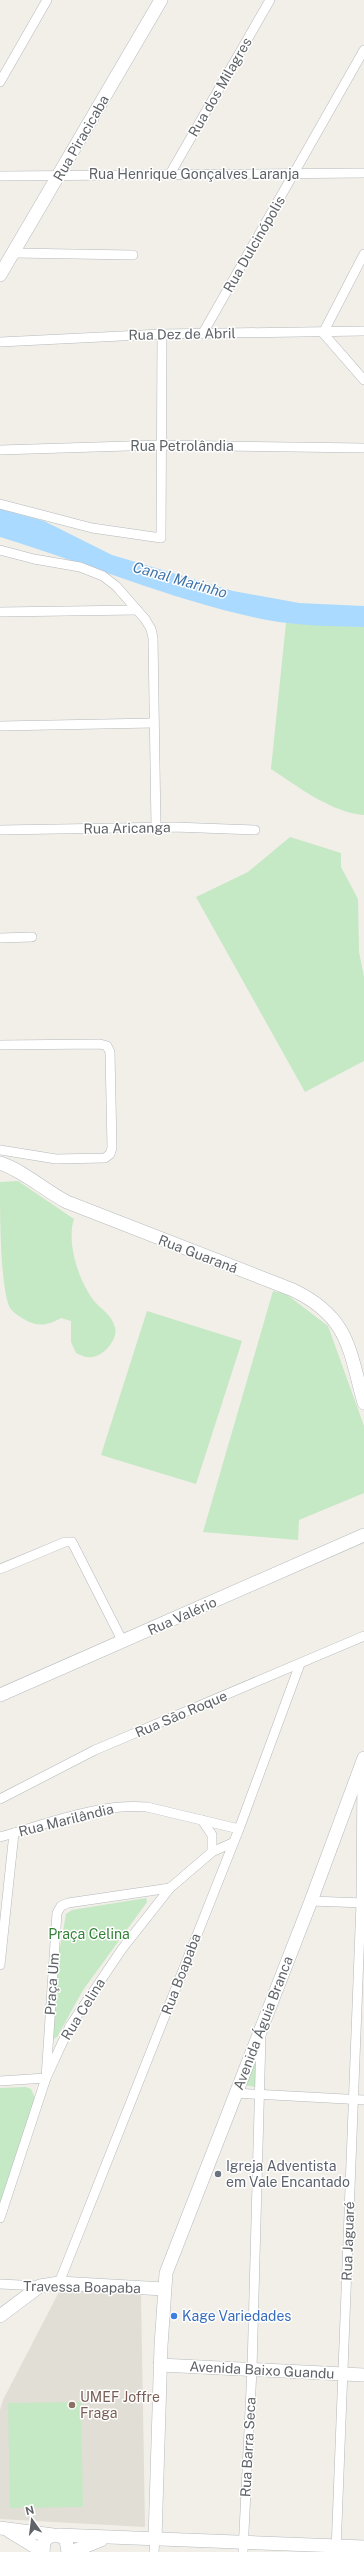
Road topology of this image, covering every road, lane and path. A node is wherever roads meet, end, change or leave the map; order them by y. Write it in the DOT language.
graph roads {
  1 [pos="47,0"];
  2 [pos="161,0"];
  3 [pos="270,0"];
  4 [pos="364,50"];
  5 [pos="0,82"];
  6 [pos="364,173"];
  7 [pos="170,174"];
  8 [pos="294,174"];
  9 [pos="61,175"];
  10 [pos="0,176"];
  11 [pos="14,253"];
  12 [pos="364,254"];
  13 [pos="133,255"];
  14 [pos="0,275"];
  15 [pos="364,331"];
  16 [pos="203,333"];
  17 [pos="323,333"];
  18 [pos="162,334"];
  19 [pos="0,342"];
  20 [pos="364,380"];
  21 [pos="160,445"];
  22 [pos="364,448"];
  23 [pos="0,450"];
  24 [pos="0,504"];
  25 [pos="0,550"];
  26 [pos="137,610"];
  27 [pos="0,612"];
  28 [pos="154,723"];
  29 [pos="0,726"];
  30 [pos="156,827"];
  31 [pos="0,830"];
  32 [pos="255,830"];
  33 [pos="32,937"];
  34 [pos="0,938"];
  35 [pos="0,1046"];
  36 [pos="0,1150"];
  37 [pos="0,1163"];
  38 [pos="358,1380"];
  39 [pos="364,1394"];
  40 [pos="364,1403"];
  41 [pos="364,1535"];
  42 [pos="0,1569"];
  43 [pos="364,1636"];
  44 [pos="123,1642"];
  45 [pos="300,1664"];
  46 [pos="0,1695"];
  47 [pos="363,1761"];
  48 [pos="0,1799"];
  49 [pos="363,1817"];
  50 [pos="202,1820"];
  51 [pos="238,1829"];
  52 [pos="14,1833"];
  53 [pos="0,1837"];
  54 [pos="232,1843"];
  55 [pos="212,1852"];
  56 [pos="170,1888"];
  57 [pos="311,1901"];
  58 [pos="362,1903"];
  59 [pos="0,1965"];
  60 [pos="261,2030"];
  61 [pos="46,2078"];
  62 [pos="0,2081"];
  63 [pos="235,2093"];
  64 [pos="261,2095"];
  65 [pos="353,2100"];
  66 [pos="364,2100"];
  67 [pos="0,2218"];
  68 [pos="59,2283"];
  69 [pos="0,2284"];
  70 [pos="40,2286"];
  71 [pos="164,2289"];
  72 [pos="0,2316"];
  73 [pos="160,2365"];
  74 [pos="252,2369"];
  75 [pos="344,2374"];
  76 [pos="364,2374"];
  77 [pos="0,2528"];
  78 [pos="55,2535"];
  79 [pos="115,2538"];
  80 [pos="154,2546"];
  81 [pos="243,2547"];
  82 [pos="364,2548"];
  83 [pos="336,2549"];
  84 [pos="42,2551"];
  85 [pos="68,2552"];
  86 [pos="71,2552"];
  1 -- 5 [label="street"];
  2 -- 9 [label="street, Rua Piracicaba"];
  3 -- 7 [label="street, Rua dos Milagres"];
  4 -- 8 [label="street, Rua Dulcinópolis"];
  6 -- 8 [label="street, Rua Henrique Gonçalves Laranja"];
  7 -- 8 [label="street, Rua Henrique Gonçalves Laranja"];
  7 -- 9 [label="street, Rua Henrique Gonçalves Laranja"];
  8 -- 16 [label="street, Rua Dulcinópolis"];
  9 -- 10 [label="street, Rua Henrique Gonçalves Laranja"];
  9 -- 11 [label="street, Rua Piracicaba"];
  11 -- 13 [label="street"];
  11 -- 14 [label="street, Rua Piracicaba"];
  12 -- 17 [label="street"];
  15 -- 17 [label="street, Rua Dez de Abril"];
  16 -- 17 [label="street, Rua Dez de Abril"];
  16 -- 18 [label="street, Rua Dez de Abril"];
  17 -- 20 [label="street"];
  18 -- 19 [label="street, Rua Dez de Abril"];
  18 -- 21 [label="street"];
  21 -- 22 [label="street, Rua Petrolândia"];
  21 -- 23 [label="street, Rua Petrolândia"];
  21 -- 24 [label="street"];
  25 -- 26 [label="street"];
  26 -- 27 [label="street"];
  26 -- 28 [label="street"];
  28 -- 29 [label="street"];
  28 -- 30 [label="street"];
  30 -- 31 [label="street, Rua Aricanga"];
  30 -- 32 [label="street, Rua Aricanga"];
  33 -- 34 [label="street"];
  35 -- 36 [label="street"];
  37 -- 38 [label="street, Rua Guaraná"];
  38 -- 39 [label="street, Rua Guaraná"];
  38 -- 40 [label="street, Rua Guaraná"];
  41 -- 44 [label="street, Rua Valério"];
  42 -- 44 [label="street"];
  43 -- 45 [label="street, Rua São Roque"];
  44 -- 46 [label="street, Rua Valério"];
  45 -- 48 [label="street, Rua São Roque"];
  45 -- 51 [label="street, Rua Boapaba"];
  47 -- 49 [label="street, Rua Jaguaré"];
  47 -- 57 [label="street, Avenida Águia Branca"];
  49 -- 58 [label="street, Rua Jaguaré"];
  50 -- 51 [label="street, Rua Marilândia"];
  50 -- 52 [label="street, Rua Marilândia"];
  50 -- 55 [label="street"];
  51 -- 54 [label="street, Rua Boapaba"];
  52 -- 53 [label="street, Rua Marilândia"];
  52 -- 59 [label="street"];
  54 -- 55 [label="street, Rua Celina"];
  54 -- 68 [label="street, Rua Boapaba"];
  55 -- 56 [label="street, Rua Celina"];
  56 -- 61 [label="street, Rua Celina"];
  56 -- 61 [label="street, Praça Um"];
  57 -- 58 [label="street"];
  57 -- 60 [label="street, Avenida Águia Branca"];
  58 -- 65 [label="street, Rua Jaguaré"];
  60 -- 63 [label="street, Avenida Águia Branca"];
  60 -- 64 [label="street, Rua Barra Seca"];
  61 -- 62 [label="street"];
  61 -- 67 [label="street, Rua Celina"];
  63 -- 64 [label="street"];
  63 -- 71 [label="street, Avenida Águia Branca"];
  64 -- 65 [label="street"];
  64 -- 74 [label="street, Rua Barra Seca"];
  65 -- 66 [label="street"];
  65 -- 75 [label="street, Rua Jaguaré"];
  68 -- 70 [label="street, Travessa Boapaba"];
  68 -- 71 [label="street, Travessa Boapaba"];
  69 -- 70 [label="street, Travessa Boapaba"];
  70 -- 72 [label="street"];
  71 -- 73 [label="street, Avenida Águia Branca"];
  73 -- 74 [label="street, Avenida Baixo Guandu"];
  73 -- 80 [label="street, Avenida Águia Branca"];
  74 -- 75 [label="street, Avenida Baixo Guandu"];
  74 -- 81 [label="street, Rua Barra Seca"];
  75 -- 76 [label="street, Avenida Baixo Guandu"];
  75 -- 83 [label="street, Rua Jaguaré"];
  77 -- 78 [label="street"];
  77 -- 84 [label="street"];
  78 -- 79 [label="street"];
  78 -- 84 [label="street"];
  78 -- 85 [label="street"];
  79 -- 80 [label="street"];
  79 -- 86 [label="street"];
  80 -- 81 [label="street"];
  81 -- 83 [label="street"];
  82 -- 83 [label="street"];
}
